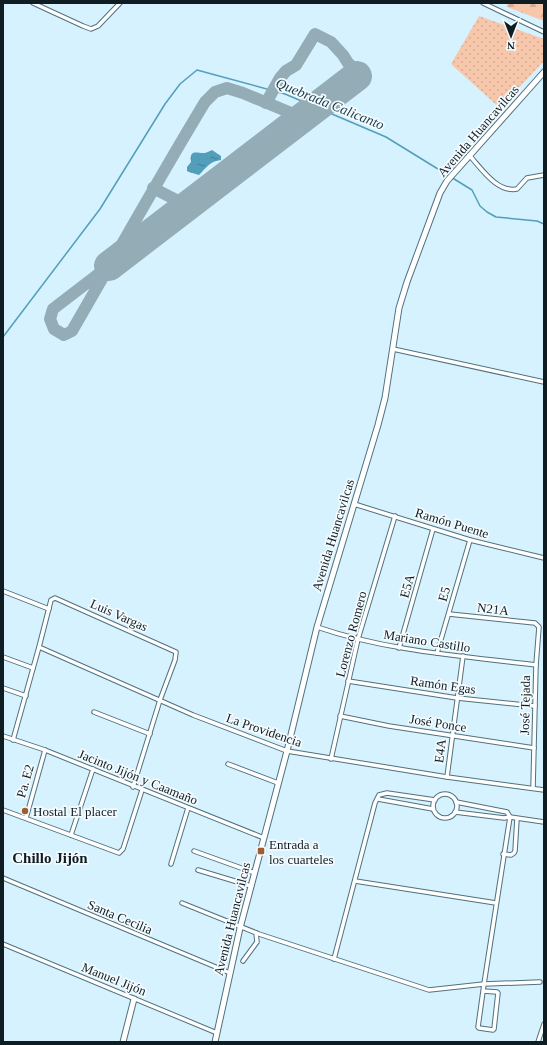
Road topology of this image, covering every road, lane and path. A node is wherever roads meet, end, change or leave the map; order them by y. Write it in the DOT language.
graph roads {
  1 [pos="33,3"];
  2 [pos="120,3"];
  3 [pos="483,3"];
  4 [pos="544,32"];
  5 [pos="544,72"];
  6 [pos="469,155"];
  7 [pos="544,175"];
  8 [pos="393,349"];
  9 [pos="544,382"];
  10 [pos="354,504"];
  11 [pos="395,516"];
  12 [pos="433,529"];
  13 [pos="470,540"];
  14 [pos="544,558"];
  15 [pos="3,591"];
  16 [pos="49,609"];
  17 [pos="449,614"];
  18 [pos="535,623"];
  19 [pos="317,628"];
  20 [pos="358,639"];
  21 [pos="39,647"];
  22 [pos="399,648"];
  23 [pos="437,653"];
  24 [pos="463,656"];
  25 [pos="3,657"];
  26 [pos="536,665"];
  27 [pos="33,668"];
  28 [pos="348,682"];
  29 [pos="3,688"];
  30 [pos="26,696"];
  31 [pos="457,698"];
  32 [pos="160,700"];
  33 [pos="535,706"];
  34 [pos="94,712"];
  35 [pos="340,716"];
  36 [pos="150,734"];
  37 [pos="3,736"];
  38 [pos="452,736"];
  39 [pos="13,740"];
  40 [pos="534,748"];
  41 [pos="45,750"];
  42 [pos="287,751"];
  43 [pos="331,759"];
  44 [pos="228,764"];
  45 [pos="93,769"];
  46 [pos="447,777"];
  47 [pos="278,783"];
  48 [pos="133,787"];
  49 [pos="533,788"];
  50 [pos="142,790"];
  51 [pos="544,790"];
  52 [pos="378,799"];
  53 [pos="435,800"];
  54 [pos="456,802"];
  55 [pos="188,808"];
  56 [pos="433,809"];
  57 [pos="3,810"];
  58 [pos="455,812"];
  59 [pos="510,817"];
  60 [pos="26,818"];
  61 [pos="517,818"];
  62 [pos="544,822"];
  63 [pos="71,835"];
  64 [pos="264,838"];
  65 [pos="194,851"];
  66 [pos="503,854"];
  67 [pos="171,864"];
  68 [pos="198,870"];
  69 [pos="255,873"];
  70 [pos="3,878"];
  71 [pos="355,882"];
  72 [pos="251,886"];
  73 [pos="496,903"];
  74 [pos="182,904"];
  75 [pos="240,928"];
  76 [pos="256,933"];
  77 [pos="3,944"];
  78 [pos="334,959"];
  79 [pos="243,961"];
  80 [pos="230,973"];
  81 [pos="540,982"];
  82 [pos="484,984"];
  83 [pos="483,991"];
  84 [pos="134,999"];
  85 [pos="544,1024"];
  86 [pos="217,1033"];
  87 [pos="123,1042"];
  88 [pos="215,1042"];
  89 [pos="538,1042"];
  1 -- 2 [label="street"];
  3 -- 4 [label="street"];
  5 -- 6 [label="street, Avenida Huancavilcas"];
  6 -- 7 [label="street"];
  6 -- 8 [label="street, Avenida Huancavilcas"];
  8 -- 9 [label="street"];
  8 -- 10 [label="street, Avenida Huancavilcas"];
  10 -- 11 [label="street, Ramón Puente"];
  10 -- 19 [label="street, Avenida Huancavilcas"];
  11 -- 12 [label="street, Ramón Puente"];
  11 -- 20 [label="street, Lorenzo Romero"];
  12 -- 13 [label="street, Ramón Puente"];
  12 -- 22 [label="street, E5A"];
  13 -- 14 [label="street, Ramón Puente"];
  13 -- 17 [label="street, E5"];
  15 -- 16 [label="street"];
  16 -- 21 [label="street"];
  16 -- 32 [label="street, Luis Vargas"];
  17 -- 18 [label="street, N21A"];
  17 -- 23 [label="street, E5"];
  18 -- 26 [label="street, José Tejada"];
  19 -- 20 [label="street, Mariano Castillo"];
  19 -- 42 [label="street, Avenida Huancavilcas"];
  20 -- 22 [label="street, Mariano Castillo"];
  20 -- 28 [label="street, Lorenzo Romero"];
  21 -- 27 [label="street"];
  21 -- 32 [label="street, La Providencia"];
  22 -- 23 [label="street, Mariano Castillo"];
  23 -- 24 [label="street, Mariano Castillo"];
  24 -- 26 [label="street, Mariano Castillo"];
  24 -- 31 [label="street, E4A"];
  25 -- 27 [label="street"];
  26 -- 33 [label="street, José Tejada"];
  27 -- 30 [label="street"];
  28 -- 31 [label="street, Ramón Egas"];
  28 -- 35 [label="street, Lorenzo Romero"];
  29 -- 30 [label="street"];
  30 -- 39 [label="street"];
  31 -- 33 [label="street, Ramón Egas"];
  31 -- 38 [label="street, E4A"];
  32 -- 36 [label="street"];
  32 -- 42 [label="street, La Providencia"];
  33 -- 40 [label="street, José Tejada"];
  34 -- 36 [label="street"];
  35 -- 38 [label="street, José Ponce"];
  35 -- 43 [label="street, Lorenzo Romero"];
  36 -- 48 [label="street"];
  37 -- 39 [label="street, Jacinto Jijón y Caamaño"];
  38 -- 40 [label="street, José Ponce"];
  38 -- 46 [label="street, E4A"];
  39 -- 41 [label="street, Jacinto Jijón y Caamaño"];
  40 -- 49 [label="street, José Tejada"];
  41 -- 45 [label="street, Jacinto Jijón y Caamaño"];
  41 -- 60 [label="street, Pa. E2"];
  42 -- 43 [label="street, La Providencia"];
  42 -- 47 [label="street, Avenida Huancavilcas"];
  43 -- 46 [label="street, La Providencia"];
  44 -- 47 [label="street"];
  45 -- 48 [label="street, Jacinto Jijón y Caamaño"];
  45 -- 63 [label="street"];
  46 -- 49 [label="street, La Providencia"];
  47 -- 64 [label="street, Avenida Huancavilcas"];
  48 -- 50 [label="street, Jacinto Jijón y Caamaño"];
  49 -- 51 [label="street, La Providencia"];
  50 -- 55 [label="street, Jacinto Jijón y Caamaño"];
  50 -- 63 [label="street"];
  52 -- 53 [label="street"];
  52 -- 56 [label="street"];
  52 -- 71 [label="street"];
  53 -- 54 [label="street"];
  53 -- 56 [label="street"];
  54 -- 58 [label="street"];
  54 -- 59 [label="street"];
  55 -- 64 [label="street, Jacinto Jijón y Caamaño"];
  55 -- 67 [label="street"];
  56 -- 58 [label="street"];
  57 -- 60 [label="street"];
  58 -- 59 [label="street"];
  59 -- 61 [label="street"];
  59 -- 66 [label="street"];
  60 -- 63 [label="street"];
  61 -- 62 [label="street"];
  61 -- 66 [label="street"];
  64 -- 69 [label="street, Avenida Huancavilcas"];
  65 -- 69 [label="street"];
  66 -- 73 [label="street"];
  68 -- 72 [label="street"];
  69 -- 72 [label="street, Avenida Huancavilcas"];
  70 -- 80 [label="street, Santa Cecilia"];
  71 -- 73 [label="street"];
  71 -- 78 [label="street"];
  72 -- 75 [label="street, Avenida Huancavilcas"];
  73 -- 82 [label="street"];
  74 -- 75 [label="street"];
  75 -- 76 [label="street"];
  75 -- 80 [label="street, Avenida Huancavilcas"];
  76 -- 78 [label="street"];
  76 -- 79 [label="street"];
  77 -- 84 [label="street, Manuel Jijón"];
  78 -- 82 [label="street"];
  80 -- 86 [label="street, Avenida Huancavilcas"];
  81 -- 82 [label="street"];
  82 -- 83 [label="street"];
  83 -- 83 [label="street"];
  84 -- 86 [label="street, Manuel Jijón"];
  84 -- 87 [label="street"];
  85 -- 89 [label="street"];
  86 -- 88 [label="street, Avenida Huancavilcas"];
}
